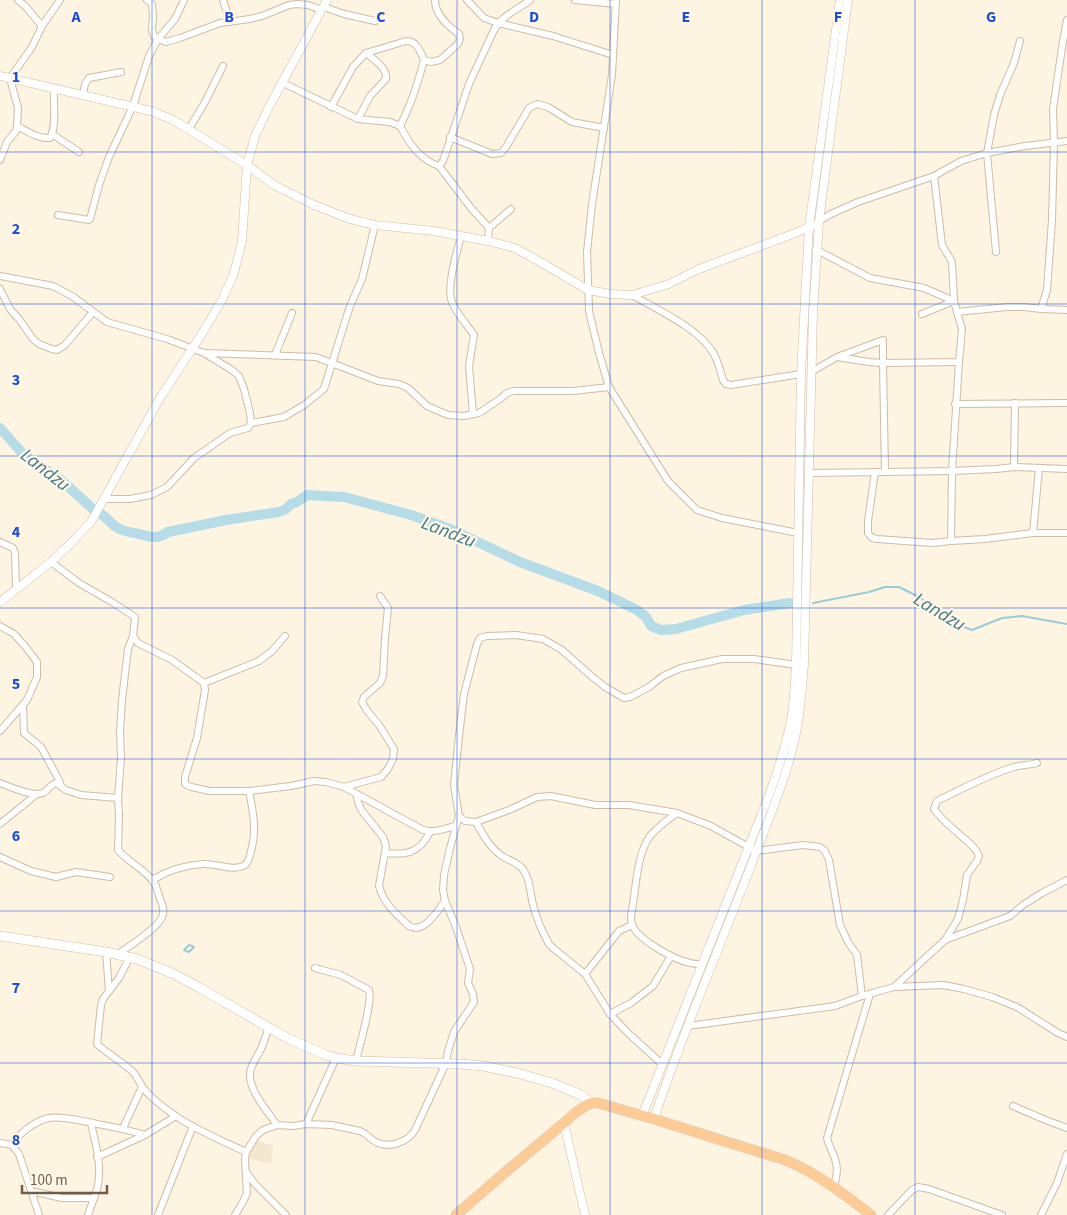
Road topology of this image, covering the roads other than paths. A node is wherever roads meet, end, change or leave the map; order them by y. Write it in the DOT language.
graph roads {
  1 [pos="18,0"];
  2 [pos="60,0"];
  3 [pos="147,0"];
  4 [pos="184,0"];
  5 [pos="223,0"];
  6 [pos="435,0"];
  7 [pos="467,0"];
  8 [pos="530,0"];
  9 [pos="575,0"];
  10 [pos="840,0"];
  11 [pos="848,0"];
  12 [pos="288,2"];
  13 [pos="616,2"];
  14 [pos="324,6"];
  15 [pos="376,20"];
  16 [pos="1067,20"];
  17 [pos="230,22"];
  18 [pos="498,23"];
  19 [pos="42,26"];
  20 [pos="158,39"];
  21 [pos="1020,41"];
  22 [pos="366,53"];
  23 [pos="613,55"];
  24 [pos="424,60"];
  25 [pos="223,66"];
  26 [pos="121,72"];
  27 [pos="0,76"];
  28 [pos="10,78"];
  29 [pos="283,83"];
  30 [pos="54,88"];
  31 [pos="83,95"];
  32 [pos="133,106"];
  33 [pos="331,107"];
  34 [pos="358,119"];
  35 [pos="17,126"];
  36 [pos="400,126"];
  37 [pos="604,128"];
  38 [pos="189,129"];
  39 [pos="52,134"];
  40 [pos="450,137"];
  41 [pos="1067,141"];
  42 [pos="1054,143"];
  43 [pos="79,152"];
  44 [pos="987,153"];
  45 [pos="0,160"];
  46 [pos="247,165"];
  47 [pos="439,166"];
  48 [pos="934,176"];
  49 [pos="511,209"];
  50 [pos="58,215"];
  51 [pos="819,221"];
  52 [pos="375,225"];
  53 [pos="809,227"];
  54 [pos="489,228"];
  55 [pos="461,236"];
  56 [pos="488,241"];
  57 [pos="817,250"];
  58 [pos="996,252"];
  59 [pos="0,276"];
  60 [pos="0,289"];
  61 [pos="588,290"];
  62 [pos="632,295"];
  63 [pos="954,301"];
  64 [pos="1041,309"];
  65 [pos="1067,310"];
  66 [pos="93,312"];
  67 [pos="292,312"];
  68 [pos="957,312"];
  69 [pos="922,314"];
  70 [pos="193,348"];
  71 [pos="204,353"];
  72 [pos="275,355"];
  73 [pos="837,357"];
  74 [pos="959,362"];
  75 [pos="333,363"];
  76 [pos="883,363"];
  77 [pos="811,372"];
  78 [pos="801,374"];
  79 [pos="609,386"];
  80 [pos="1016,403"];
  81 [pos="1067,403"];
  82 [pos="955,404"];
  83 [pos="473,414"];
  84 [pos="251,423"];
  85 [pos="1014,467"];
  86 [pos="1039,468"];
  87 [pos="1067,470"];
  88 [pos="875,472"];
  89 [pos="885,472"];
  90 [pos="952,472"];
  91 [pos="809,473"];
  92 [pos="104,499"];
  93 [pos="798,533"];
  94 [pos="1033,533"];
  95 [pos="1067,533"];
  96 [pos="951,541"];
  97 [pos="0,542"];
  98 [pos="51,562"];
  99 [pos="16,589"];
  100 [pos="380,596"];
  101 [pos="0,602"];
  102 [pos="0,626"];
  103 [pos="133,636"];
  104 [pos="285,636"];
  105 [pos="796,665"];
  106 [pos="204,683"];
  107 [pos="22,705"];
  108 [pos="0,731"];
  109 [pos="1037,763"];
  110 [pos="0,783"];
  111 [pos="61,786"];
  112 [pos="344,787"];
  113 [pos="249,791"];
  114 [pos="37,794"];
  115 [pos="356,794"];
  116 [pos="118,798"];
  117 [pos="677,813"];
  118 [pos="459,816"];
  119 [pos="476,822"];
  120 [pos="0,824"];
  121 [pos="455,826"];
  122 [pos="430,832"];
  123 [pos="748,847"];
  124 [pos="756,850"];
  125 [pos="385,853"];
  126 [pos="0,857"];
  127 [pos="110,878"];
  128 [pos="152,880"];
  129 [pos="1067,880"];
  130 [pos="445,901"];
  131 [pos="632,925"];
  132 [pos="0,936"];
  133 [pos="945,940"];
  134 [pos="106,952"];
  135 [pos="118,954"];
  136 [pos="671,956"];
  137 [pos="130,957"];
  138 [pos="702,964"];
  139 [pos="315,968"];
  140 [pos="585,974"];
  141 [pos="894,986"];
  142 [pos="109,991"];
  143 [pos="870,994"];
  144 [pos="862,996"];
  145 [pos="610,1014"];
  146 [pos="688,1026"];
  147 [pos="269,1027"];
  148 [pos="1067,1037"];
  149 [pos="336,1058"];
  150 [pos="356,1061"];
  151 [pos="446,1063"];
  152 [pos="662,1064"];
  153 [pos="142,1087"];
  154 [pos="592,1103"];
  155 [pos="1013,1106"];
  156 [pos="176,1116"];
  157 [pos="642,1116"];
  158 [pos="654,1119"];
  159 [pos="91,1123"];
  160 [pos="564,1123"];
  161 [pos="306,1124"];
  162 [pos="277,1125"];
  163 [pos="193,1126"];
  164 [pos="123,1128"];
  165 [pos="1067,1128"];
  166 [pos="145,1135"];
  167 [pos="0,1143"];
  168 [pos="12,1145"];
  169 [pos="246,1152"];
  170 [pos="1067,1154"];
  171 [pos="97,1157"];
  172 [pos="246,1171"];
  173 [pos="834,1187"];
  174 [pos="31,1191"];
  175 [pos="94,1198"];
  176 [pos="39,1215"];
  177 [pos="88,1215"];
  178 [pos="158,1215"];
  179 [pos="235,1215"];
  180 [pos="286,1215"];
  181 [pos="456,1215"];
  182 [pos="584,1215"];
  183 [pos="871,1215"];
  184 [pos="888,1215"];
  185 [pos="1002,1215"];
  186 [pos="1041,1215"];
  1 -- 19 [label="street"];
  2 -- 19 [label="street"];
  3 -- 20 [label="street"];
  4 -- 20 [label="street"];
  5 -- 17 [label="street"];
  6 -- 24 [label="street"];
  7 -- 18 [label="street"];
  8 -- 18 [label="street"];
  9 -- 13 [label="street"];
  10 -- 53 [label="street"];
  11 -- 51 [label="street"];
  12 -- 14 [label="street"];
  12 -- 17 [label="street"];
  13 -- 23 [label="street"];
  14 -- 15 [label="street"];
  14 -- 29 [label="street"];
  16 -- 42 [label="street"];
  17 -- 20 [label="street"];
  18 -- 23 [label="street"];
  18 -- 40 [label="street"];
  19 -- 28 [label="street"];
  20 -- 32 [label="street"];
  21 -- 44 [label="street"];
  22 -- 24 [label="street"];
  22 -- 33 [label="street"];
  22 -- 34 [label="street"];
  23 -- 37 [label="street"];
  24 -- 36 [label="street"];
  25 -- 38 [label="street"];
  26 -- 31 [label="street"];
  27 -- 28 [label="street"];
  28 -- 30 [label="street"];
  28 -- 35 [label="street"];
  29 -- 33 [label="street"];
  29 -- 46 [label="street"];
  30 -- 31 [label="street"];
  30 -- 39 [label="street"];
  31 -- 32 [label="street"];
  32 -- 38 [label="street"];
  32 -- 50 [label="street"];
  33 -- 34 [label="street"];
  34 -- 36 [label="street"];
  35 -- 39 [label="street"];
  35 -- 45 [label="street"];
  36 -- 47 [label="street"];
  37 -- 40 [label="street"];
  37 -- 61 [label="street"];
  38 -- 46 [label="street"];
  39 -- 43 [label="street"];
  40 -- 47 [label="street"];
  41 -- 42 [label="street"];
  42 -- 44 [label="street"];
  42 -- 64 [label="street"];
  44 -- 48 [label="street"];
  44 -- 58 [label="street"];
  46 -- 52 [label="street"];
  46 -- 70 [label="street"];
  47 -- 54 [label="street"];
  48 -- 51 [label="street"];
  48 -- 63 [label="street"];
  49 -- 54 [label="street"];
  51 -- 53 [label="street"];
  51 -- 57 [label="street"];
  52 -- 55 [label="street"];
  52 -- 75 [label="street"];
  53 -- 62 [label="street"];
  53 -- 78 [label="street"];
  54 -- 56 [label="street"];
  55 -- 56 [label="street"];
  55 -- 83 [label="street"];
  56 -- 61 [label="street"];
  57 -- 63 [label="street"];
  57 -- 77 [label="street"];
  59 -- 66 [label="street"];
  60 -- 66 [label="street"];
  61 -- 62 [label="street"];
  61 -- 79 [label="street"];
  62 -- 78 [label="street"];
  63 -- 68 [label="street"];
  63 -- 69 [label="street"];
  64 -- 65 [label="street"];
  64 -- 68 [label="street"];
  66 -- 70 [label="street"];
  67 -- 72 [label="street"];
  68 -- 74 [label="street"];
  70 -- 71 [label="street"];
  70 -- 92 [label="street"];
  71 -- 72 [label="street"];
  71 -- 84 [label="street"];
  72 -- 75 [label="street"];
  73 -- 76 [label="street"];
  73 -- 76 [label="street"];
  73 -- 77 [label="street"];
  74 -- 76 [label="street"];
  74 -- 82 [label="street"];
  75 -- 83 [label="street"];
  75 -- 84 [label="street"];
  76 -- 89 [label="street"];
  77 -- 91 [label="street"];
  78 -- 93 [label="street"];
  79 -- 83 [label="street"];
  79 -- 93 [label="street"];
  80 -- 81 [label="street"];
  80 -- 82 [label="street"];
  80 -- 85 [label="street"];
  82 -- 90 [label="street"];
  84 -- 92 [label="street"];
  85 -- 86 [label="street"];
  85 -- 90 [label="street"];
  86 -- 87 [label="street"];
  86 -- 94 [label="street"];
  88 -- 89 [label="street"];
  88 -- 91 [label="street"];
  88 -- 96 [label="street"];
  89 -- 90 [label="street"];
  90 -- 96 [label="street"];
  91 -- 124 [label="street"];
  92 -- 98 [label="street"];
  93 -- 105 [label="street"];
  94 -- 95 [label="street"];
  94 -- 96 [label="street"];
  97 -- 99 [label="street"];
  98 -- 99 [label="street"];
  98 -- 103 [label="street"];
  99 -- 101 [label="street"];
  100 -- 112 [label="street"];
  102 -- 107 [label="street"];
  103 -- 106 [label="street"];
  103 -- 116 [label="street"];
  104 -- 106 [label="street"];
  105 -- 118 [label="street"];
  105 -- 123 [label="street"];
  106 -- 113 [label="street"];
  107 -- 108 [label="street"];
  107 -- 111 [label="street"];
  109 -- 133 [label="street"];
  110 -- 114 [label="street"];
  111 -- 114 [label="street"];
  111 -- 116 [label="street"];
  112 -- 113 [label="street"];
  112 -- 115 [label="street"];
  113 -- 128 [label="street"];
  114 -- 120 [label="street"];
  115 -- 122 [label="street"];
  115 -- 125 [label="street"];
  116 -- 128 [label="street"];
  117 -- 119 [label="street"];
  117 -- 123 [label="street"];
  117 -- 131 [label="street"];
  118 -- 119 [label="street"];
  118 -- 121 [label="street"];
  119 -- 140 [label="street"];
  121 -- 122 [label="street"];
  121 -- 130 [label="street"];
  122 -- 125 [label="street"];
  123 -- 124 [label="street"];
  123 -- 138 [label="street"];
  124 -- 144 [label="street"];
  124 -- 146 [label="street"];
  125 -- 130 [label="street"];
  126 -- 127 [label="street"];
  128 -- 135 [label="street"];
  129 -- 133 [label="street"];
  130 -- 151 [label="street"];
  131 -- 136 [label="street"];
  131 -- 140 [label="street"];
  132 -- 134 [label="main road"];
  133 -- 141 [label="street"];
  134 -- 135 [label="main road"];
  134 -- 142 [label="street"];
  135 -- 137 [label="main road"];
  136 -- 138 [label="street"];
  136 -- 145 [label="street"];
  137 -- 142 [label="street"];
  137 -- 147 [label="main road"];
  138 -- 152 [label="street"];
  139 -- 150 [label="street"];
  140 -- 145 [label="street"];
  141 -- 143 [label="street"];
  141 -- 148 [label="street"];
  142 -- 153 [label="street"];
  143 -- 144 [label="street"];
  143 -- 173 [label="street"];
  144 -- 146 [label="street"];
  145 -- 152 [label="street"];
  146 -- 158 [label="street"];
  147 -- 149 [label="main road"];
  147 -- 162 [label="street"];
  149 -- 150 [label="main road"];
  149 -- 161 [label="street"];
  150 -- 151 [label="main road"];
  151 -- 154 [label="main road"];
  151 -- 161 [label="street"];
  152 -- 157 [label="street"];
  153 -- 156 [label="street"];
  153 -- 164 [label="street"];
  154 -- 157 [label="highway"];
  154 -- 160 [label="highway"];
  155 -- 165 [label="street"];
  156 -- 163 [label="street"];
  156 -- 166 [label="street"];
  157 -- 158 [label="highway"];
  158 -- 173 [label="highway"];
  159 -- 164 [label="street"];
  159 -- 168 [label="street"];
  159 -- 171 [label="street"];
  160 -- 181 [label="highway"];
  160 -- 182 [label="street"];
  161 -- 162 [label="street"];
  162 -- 169 [label="street"];
  163 -- 169 [label="street"];
  163 -- 178 [label="street"];
  164 -- 166 [label="street"];
  166 -- 171 [label="street"];
  167 -- 168 [label="street"];
  168 -- 174 [label="street"];
  169 -- 172 [label="street"];
  170 -- 186 [label="street"];
  171 -- 175 [label="street"];
  172 -- 179 [label="street"];
  172 -- 180 [label="street"];
  173 -- 183 [label="highway"];
  174 -- 175 [label="street"];
  174 -- 176 [label="street"];
  175 -- 177 [label="street"];
  184 -- 185 [label="street"];
}
